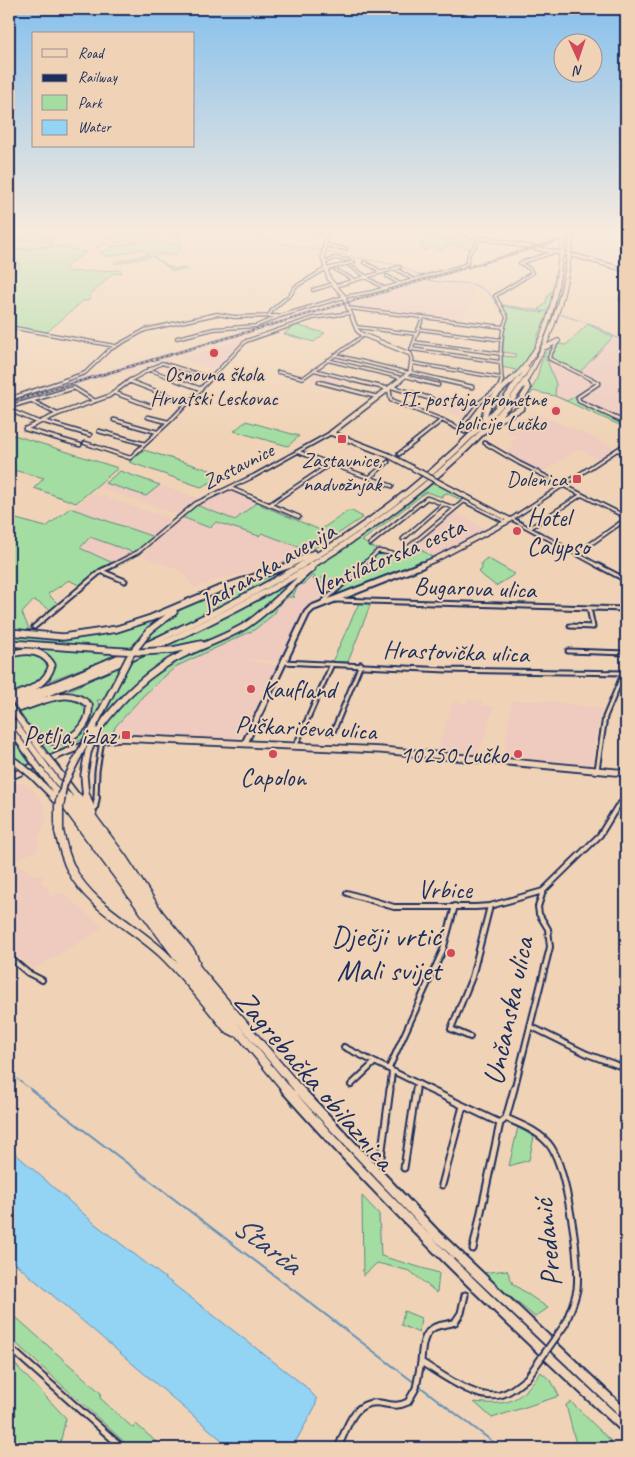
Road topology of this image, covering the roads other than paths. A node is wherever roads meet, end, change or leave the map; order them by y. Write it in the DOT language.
graph roads {
  1 [pos="283,301"];
  2 [pos="333,301"];
  3 [pos="345,301"];
  4 [pos="498,301"];
  5 [pos="557,301"];
  6 [pos="560,301"];
  7 [pos="348,308"];
  8 [pos="350,313"];
  9 [pos="556,314"];
  10 [pos="269,315"];
  11 [pos="280,316"];
  12 [pos="423,317"];
  13 [pos="9,327"];
  14 [pos="356,327"];
  15 [pos="503,327"];
  16 [pos="418,329"];
  17 [pos="416,334"];
  18 [pos="364,335"];
  19 [pos="177,338"];
  20 [pos="502,340"];
  21 [pos="414,342"];
  22 [pos="557,342"];
  23 [pos="115,346"];
  24 [pos="545,348"];
  25 [pos="411,349"];
  26 [pos="410,354"];
  27 [pos="502,354"];
  28 [pos="334,355"];
  29 [pos="327,360"];
  30 [pos="500,362"];
  31 [pos="412,363"];
  32 [pos="147,369"];
  33 [pos="314,370"];
  34 [pos="278,372"];
  35 [pos="409,372"];
  36 [pos="403,377"];
  37 [pos="211,378"];
  38 [pos="501,378"];
  39 [pos="128,381"];
  40 [pos="319,382"];
  41 [pos="525,382"];
  42 [pos="438,385"];
  43 [pos="472,387"];
  44 [pos="391,388"];
  45 [pos="201,389"];
  46 [pos="114,392"];
  47 [pos="377,397"];
  48 [pos="9,399"];
  49 [pos="432,399"];
  50 [pos="32,400"];
  51 [pos="96,401"];
  52 [pos="187,403"];
  53 [pos="150,406"];
  54 [pos="9,409"];
  55 [pos="58,414"];
  56 [pos="148,417"];
  57 [pos="114,420"];
  58 [pos="442,420"];
  59 [pos="42,421"];
  60 [pos="38,422"];
  61 [pos="168,422"];
  62 [pos="493,422"];
  63 [pos="484,423"];
  64 [pos="626,423"];
  65 [pos="459,429"];
  66 [pos="99,431"];
  67 [pos="157,432"];
  68 [pos="465,432"];
  69 [pos="331,433"];
  70 [pos="90,435"];
  71 [pos="85,443"];
  72 [pos="485,443"];
  73 [pos="626,444"];
  74 [pos="80,445"];
  75 [pos="146,445"];
  76 [pos="618,450"];
  77 [pos="298,452"];
  78 [pos="399,454"];
  79 [pos="626,454"];
  80 [pos="388,462"];
  81 [pos="331,464"];
  82 [pos="370,477"];
  83 [pos="392,486"];
  84 [pos="563,486"];
  85 [pos="230,488"];
  86 [pos="581,495"];
  87 [pos="442,504"];
  88 [pos="269,506"];
  89 [pos="455,509"];
  90 [pos="394,511"];
  91 [pos="299,517"];
  92 [pos="626,518"];
  93 [pos="510,520"];
  94 [pos="367,523"];
  95 [pos="530,528"];
  96 [pos="403,539"];
  97 [pos="370,544"];
  98 [pos="577,554"];
  99 [pos="101,571"];
  100 [pos="626,580"];
  101 [pos="125,581"];
  102 [pos="205,594"];
  103 [pos="330,600"];
  104 [pos="321,603"];
  105 [pos="589,608"];
  106 [pos="626,609"];
  107 [pos="570,626"];
  108 [pos="34,627"];
  109 [pos="237,631"];
  110 [pos="9,632"];
  111 [pos="179,633"];
  112 [pos="9,643"];
  113 [pos="568,651"];
  114 [pos="626,654"];
  115 [pos="9,655"];
  116 [pos="284,662"];
  117 [pos="332,664"];
  118 [pos="361,664"];
  119 [pos="626,667"];
  120 [pos="625,673"];
  121 [pos="9,704"];
  122 [pos="17,709"];
  123 [pos="12,721"];
  124 [pos="24,726"];
  125 [pos="329,732"];
  126 [pos="103,739"];
  127 [pos="245,743"];
  128 [pos="296,746"];
  129 [pos="9,757"];
  130 [pos="39,757"];
  131 [pos="47,768"];
  132 [pos="597,770"];
  133 [pos="626,773"];
  134 [pos="9,777"];
  135 [pos="626,799"];
  136 [pos="95,808"];
  137 [pos="77,821"];
  138 [pos="101,829"];
  139 [pos="543,891"];
  140 [pos="347,893"];
  141 [pos="455,906"];
  142 [pos="490,906"];
  143 [pos="9,957"];
  144 [pos="198,970"];
  145 [pos="42,980"];
  146 [pos="530,1026"];
  147 [pos="238,1033"];
  148 [pos="470,1036"];
  149 [pos="344,1047"];
  150 [pos="374,1063"];
  151 [pos="625,1068"];
  152 [pos="392,1072"];
  153 [pos="416,1084"];
  154 [pos="351,1085"];
  155 [pos="463,1106"];
  156 [pos="506,1118"];
  157 [pos="500,1123"];
  158 [pos="381,1157"];
  159 [pos="404,1168"];
  160 [pos="442,1185"];
  161 [pos="474,1249"];
  162 [pos="465,1295"];
  163 [pos="9,1347"];
  164 [pos="421,1362"];
  165 [pos="626,1415"];
  166 [pos="626,1429"];
  167 [pos="123,1448"];
  168 [pos="338,1448"];
  1 -- 10 [label="street"];
  2 -- 11 [label="street"];
  3 -- 7 [label="main road"];
  4 -- 15 [label="street"];
  5 -- 9 [label="highway"];
  6 -- 9 [label="highway"];
  7 -- 8 [label="main road"];
  7 -- 12 [label="street"];
  8 -- 14 [label="main road"];
  8 -- 37 [label="street"];
  9 -- 24 [label="highway, Jadranska avenija"];
  9 -- 63 [label="highway, Jadranska avenija"];
  9 -- 63 [label="highway"];
  10 -- 11 [label="street"];
  10 -- 23 [label="street"];
  11 -- 19 [label="street"];
  12 -- 15 [label="street"];
  12 -- 16 [label="street"];
  13 -- 23 [label="street"];
  14 -- 17 [label="street"];
  14 -- 18 [label="main road"];
  15 -- 20 [label="street"];
  16 -- 17 [label="street"];
  16 -- 20 [label="street"];
  17 -- 21 [label="street"];
  18 -- 26 [label="main road"];
  18 -- 28 [label="street"];
  20 -- 27 [label="street"];
  21 -- 25 [label="street"];
  21 -- 27 [label="street"];
  22 -- 24 [label="highway"];
  22 -- 64 [label="street"];
  23 -- 48 [label="street"];
  24 -- 41 [label="highway, Jadranska avenija"];
  25 -- 26 [label="street"];
  25 -- 30 [label="street"];
  26 -- 31 [label="main road"];
  27 -- 30 [label="street"];
  28 -- 29 [label="street"];
  28 -- 35 [label="street"];
  29 -- 33 [label="street"];
  29 -- 36 [label="street"];
  30 -- 38 [label="street"];
  31 -- 35 [label="main road"];
  31 -- 38 [label="street"];
  32 -- 37 [label="street"];
  32 -- 39 [label="street"];
  32 -- 45 [label="street"];
  33 -- 34 [label="street"];
  33 -- 44 [label="street"];
  35 -- 36 [label="main road, Zastavnice"];
  35 -- 43 [label="street"];
  36 -- 42 [label="street"];
  36 -- 44 [label="main road, Zastavnice"];
  37 -- 45 [label="street"];
  38 -- 65 [label="street"];
  39 -- 46 [label="street"];
  39 -- 52 [label="street"];
  40 -- 47 [label="street"];
  41 -- 62 [label="highway, Jadranska avenija"];
  41 -- 62 [label="highway"];
  44 -- 47 [label="main road, Zastavnice"];
  44 -- 49 [label="street"];
  44 -- 58 [label="street"];
  45 -- 52 [label="street"];
  46 -- 51 [label="street"];
  46 -- 53 [label="street"];
  47 -- 69 [label="main road, Zastavnice"];
  50 -- 51 [label="street"];
  50 -- 54 [label="street"];
  50 -- 55 [label="street"];
  51 -- 55 [label="street"];
  52 -- 61 [label="street"];
  54 -- 60 [label="street"];
  55 -- 59 [label="street"];
  56 -- 61 [label="street"];
  57 -- 67 [label="street"];
  58 -- 65 [label="street"];
  58 -- 78 [label="street"];
  59 -- 60 [label="street"];
  59 -- 70 [label="street"];
  60 -- 74 [label="street"];
  61 -- 67 [label="street"];
  62 -- 90 [label="highway, Jadranska avenija"];
  63 -- 94 [label="highway, Jadranska avenija"];
  65 -- 68 [label="street"];
  66 -- 75 [label="street"];
  67 -- 75 [label="street"];
  69 -- 77 [label="street, Zastavnice"];
  69 -- 93 [label="main road, bridge"];
  71 -- 75 [label="street"];
  72 -- 84 [label="street"];
  73 -- 76 [label="street"];
  76 -- 79 [label="street"];
  76 -- 84 [label="street"];
  77 -- 81 [label="street"];
  77 -- 85 [label="street, Zastavnice"];
  80 -- 82 [label="street"];
  81 -- 82 [label="street"];
  81 -- 88 [label="street"];
  82 -- 83 [label="street"];
  84 -- 86 [label="street"];
  84 -- 93 [label="street"];
  85 -- 88 [label="street"];
  85 -- 99 [label="street, Zastavnice"];
  86 -- 92 [label="street"];
  86 -- 95 [label="street"];
  87 -- 89 [label="street"];
  87 -- 96 [label="street"];
  87 -- 97 [label="street"];
  88 -- 91 [label="street"];
  89 -- 93 [label="street, Ventilatorska cesta"];
  89 -- 104 [label="street"];
  90 -- 109 [label="highway"];
  90 -- 111 [label="highway, Jadranska avenija"];
  92 -- 98 [label="street"];
  93 -- 95 [label="street"];
  93 -- 103 [label="main road, Ventilatorska cesta"];
  94 -- 102 [label="highway"];
  94 -- 111 [label="highway, Jadranska avenija"];
  95 -- 98 [label="street"];
  98 -- 100 [label="street"];
  99 -- 101 [label="street"];
  99 -- 108 [label="street, Zastavnice"];
  102 -- 110 [label="highway"];
  102 -- 147 [label="highway, bridge"];
  103 -- 104 [label="main road, Ventilatorska cesta"];
  103 -- 105 [label="street, Bugarova ulica"];
  104 -- 116 [label="main road, Ventilatorska cesta"];
  105 -- 106 [label="street, Bugarova ulica"];
  105 -- 107 [label="street"];
  109 -- 112 [label="highway, bridge"];
  109 -- 138 [label="highway, bridge"];
  111 -- 121 [label="highway"];
  111 -- 122 [label="highway"];
  113 -- 114 [label="street"];
  115 -- 121 [label="highway"];
  116 -- 117 [label="street, Hrastovička ulica"];
  116 -- 127 [label="main road, Ventilatorska cesta"];
  117 -- 118 [label="street, Hrastovička ulica"];
  117 -- 128 [label="street"];
  118 -- 120 [label="street, Hrastovička ulica"];
  118 -- 125 [label="street"];
  119 -- 120 [label="street"];
  120 -- 132 [label="street"];
  121 -- 122 [label="highway"];
  121 -- 123 [label="highway, bridge"];
  122 -- 124 [label="highway"];
  123 -- 124 [label="highway"];
  123 -- 130 [label="highway, Zagrebačka obilaznica"];
  124 -- 130 [label="highway"];
  126 -- 127 [label="main road, Puškarićeva ulica"];
  126 -- 134 [label="main road, Puškarićeva ulica"];
  126 -- 136 [label="street"];
  127 -- 128 [label="main road, Puškarićeva ulica"];
  128 -- 132 [label="main road, Puškarićeva ulica"];
  129 -- 137 [label="highway, bridge"];
  130 -- 131 [label="highway, Zagrebačka obilaznica, bridge"];
  130 -- 131 [label="highway, bridge"];
  131 -- 137 [label="highway, Zagrebačka obilaznica"];
  131 -- 138 [label="highway"];
  131 -- 144 [label="highway, Zagrebačka obilaznica"];
  132 -- 133 [label="main road, Puškarićeva ulica"];
  135 -- 139 [label="street"];
  137 -- 147 [label="highway, Zagrebačka obilaznica"];
  138 -- 144 [label="highway"];
  139 -- 142 [label="street, Vrbice"];
  139 -- 146 [label="street, Unčanska ulica"];
  140 -- 141 [label="street, Vrbice"];
  141 -- 142 [label="street, Vrbice"];
  141 -- 152 [label="street"];
  142 -- 148 [label="street"];
  143 -- 145 [label="street"];
  144 -- 165 [label="highway, Zagrebačka obilaznica"];
  146 -- 151 [label="street"];
  146 -- 156 [label="street, Unčanska ulica"];
  147 -- 166 [label="highway, Zagrebačka obilaznica"];
  149 -- 150 [label="street"];
  150 -- 152 [label="street"];
  150 -- 154 [label="street"];
  152 -- 153 [label="street"];
  152 -- 158 [label="street"];
  153 -- 155 [label="street"];
  153 -- 159 [label="street"];
  155 -- 157 [label="street"];
  155 -- 160 [label="street"];
  156 -- 157 [label="street"];
  156 -- 164 [label="street, Predanić, bridge"];
  157 -- 161 [label="street, Unčanska ulica"];
  162 -- 164 [label="street"];
  163 -- 167 [label="street"];
  164 -- 168 [label="street"];
}
